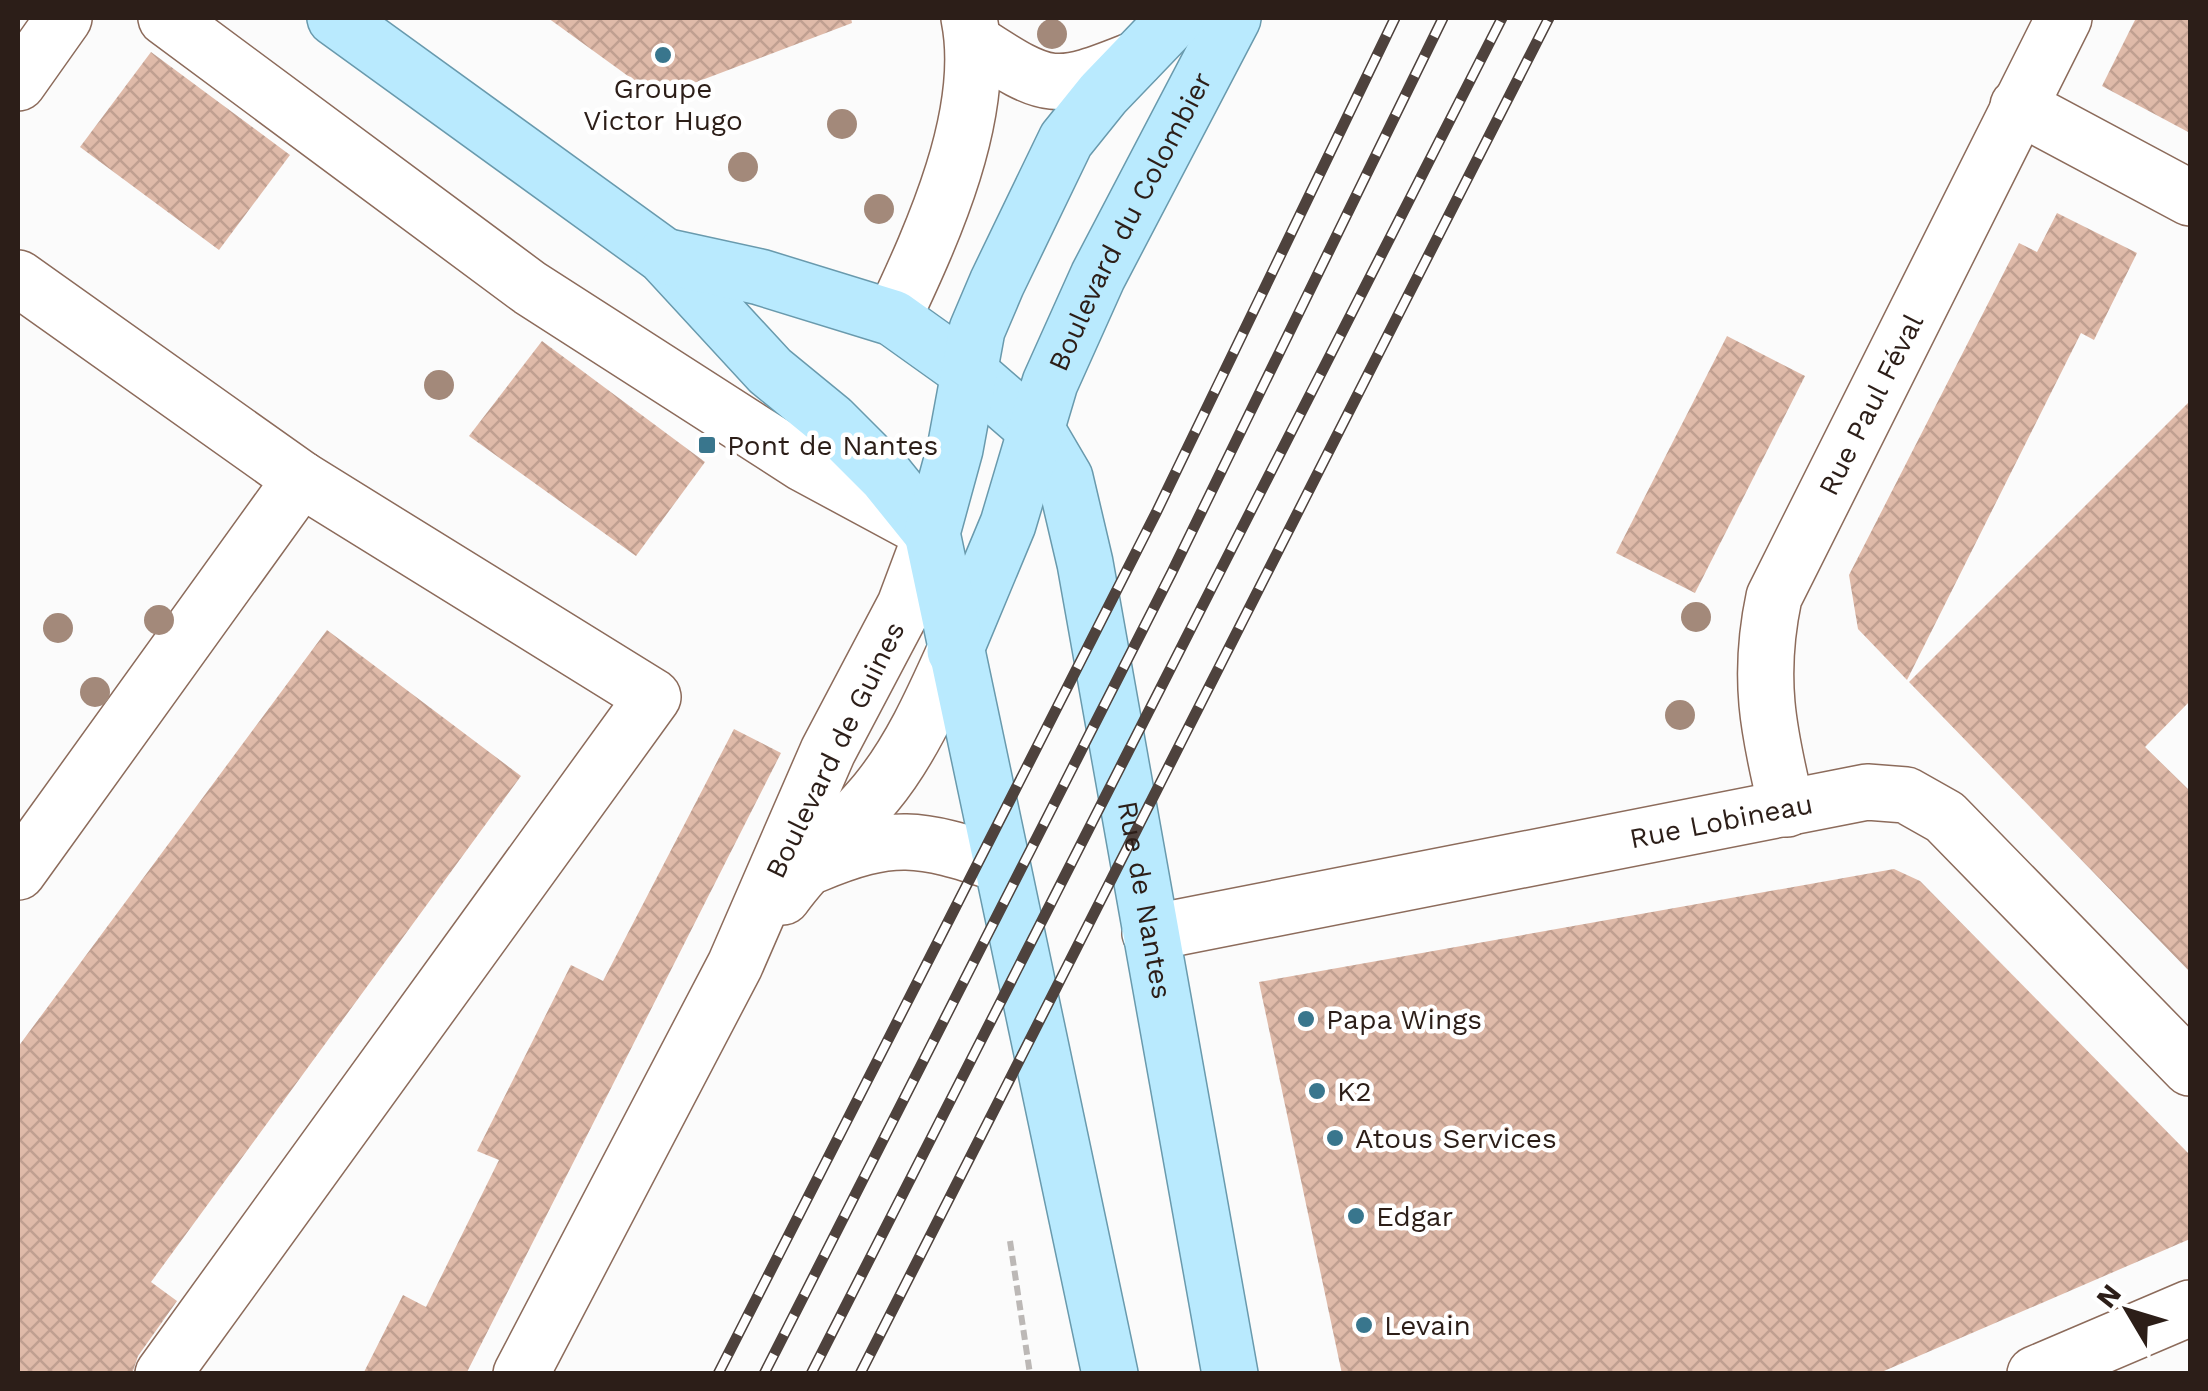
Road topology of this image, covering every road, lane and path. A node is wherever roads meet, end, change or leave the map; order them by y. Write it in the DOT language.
graph roads {
  1 [pos="64,18"];
  2 [pos="166,18"];
  3 [pos="335,18"];
  4 [pos="1176,18"];
  5 [pos="1233,18"];
  6 [pos="2064,18"];
  7 [pos="972,30"];
  8 [pos="1136,59"];
  9 [pos="18,83"];
  10 [pos="2018,106"];
  11 [pos="2190,198"];
  12 [pos="664,256"];
  13 [pos="18,278"];
  14 [pos="893,318"];
  15 [pos="970,373"];
  16 [pos="1038,432"];
  17 [pos="301,478"];
  18 [pos="932,533"];
  19 [pos="955,650"];
  20 [pos="1787,809"];
  21 [pos="1000,864"];
  22 [pos="802,870"];
  23 [pos="18,872"];
  24 [pos="1150,933"];
  25 [pos="735,966"];
  26 [pos="2190,1068"];
  27 [pos="1010,1251"];
  28 [pos="2190,1308"];
  29 [pos="163,1374"];
  30 [pos="521,1374"];
  31 [pos="1030,1374"];
  32 [pos="1110,1374"];
  33 [pos="1230,1374"];
  34 [pos="2035,1374"];
  1 -- 9 [label="street"];
  2 -- 18 [label="street"];
  3 -- 12 [label="main road"];
  4 -- 8 [label="main road"];
  5 -- 16 [label="main road, Boulevard du Colombier"];
  6 -- 10 [label="street, Rue Paul Féval"];
  7 -- 8 [label="street"];
  7 -- 14 [label="street"];
  8 -- 15 [label="main road"];
  10 -- 11 [label="street"];
  10 -- 20 [label="street, Rue Paul Féval"];
  12 -- 14 [label="main road, Rue de Nantes"];
  12 -- 18 [label="main road"];
  13 -- 17 [label="street"];
  14 -- 15 [label="main road, Rue de Nantes"];
  15 -- 16 [label="main road, Rue de Nantes"];
  15 -- 18 [label="main road"];
  16 -- 19 [label="main road, Boulevard du Colombier"];
  16 -- 24 [label="main road, Rue de Nantes"];
  17 -- 23 [label="street"];
  17 -- 29 [label="street"];
  18 -- 19 [label="main road"];
  18 -- 25 [label="street, Boulevard de Guines"];
  19 -- 21 [label="main road"];
  19 -- 22 [label="street, Boulevard de Guines"];
  20 -- 24 [label="street, Rue Lobineau"];
  20 -- 26 [label="street, Rue Lobineau"];
  21 -- 22 [label="street, Boulevard de Guines"];
  21 -- 32 [label="main road"];
  22 -- 25 [label="street, Boulevard de Guines"];
  24 -- 33 [label="main road, Rue de Nantes"];
  25 -- 30 [label="street, Boulevard de Guines"];
  27 -- 31 [label="path"];
  28 -- 34 [label="street"];
}
